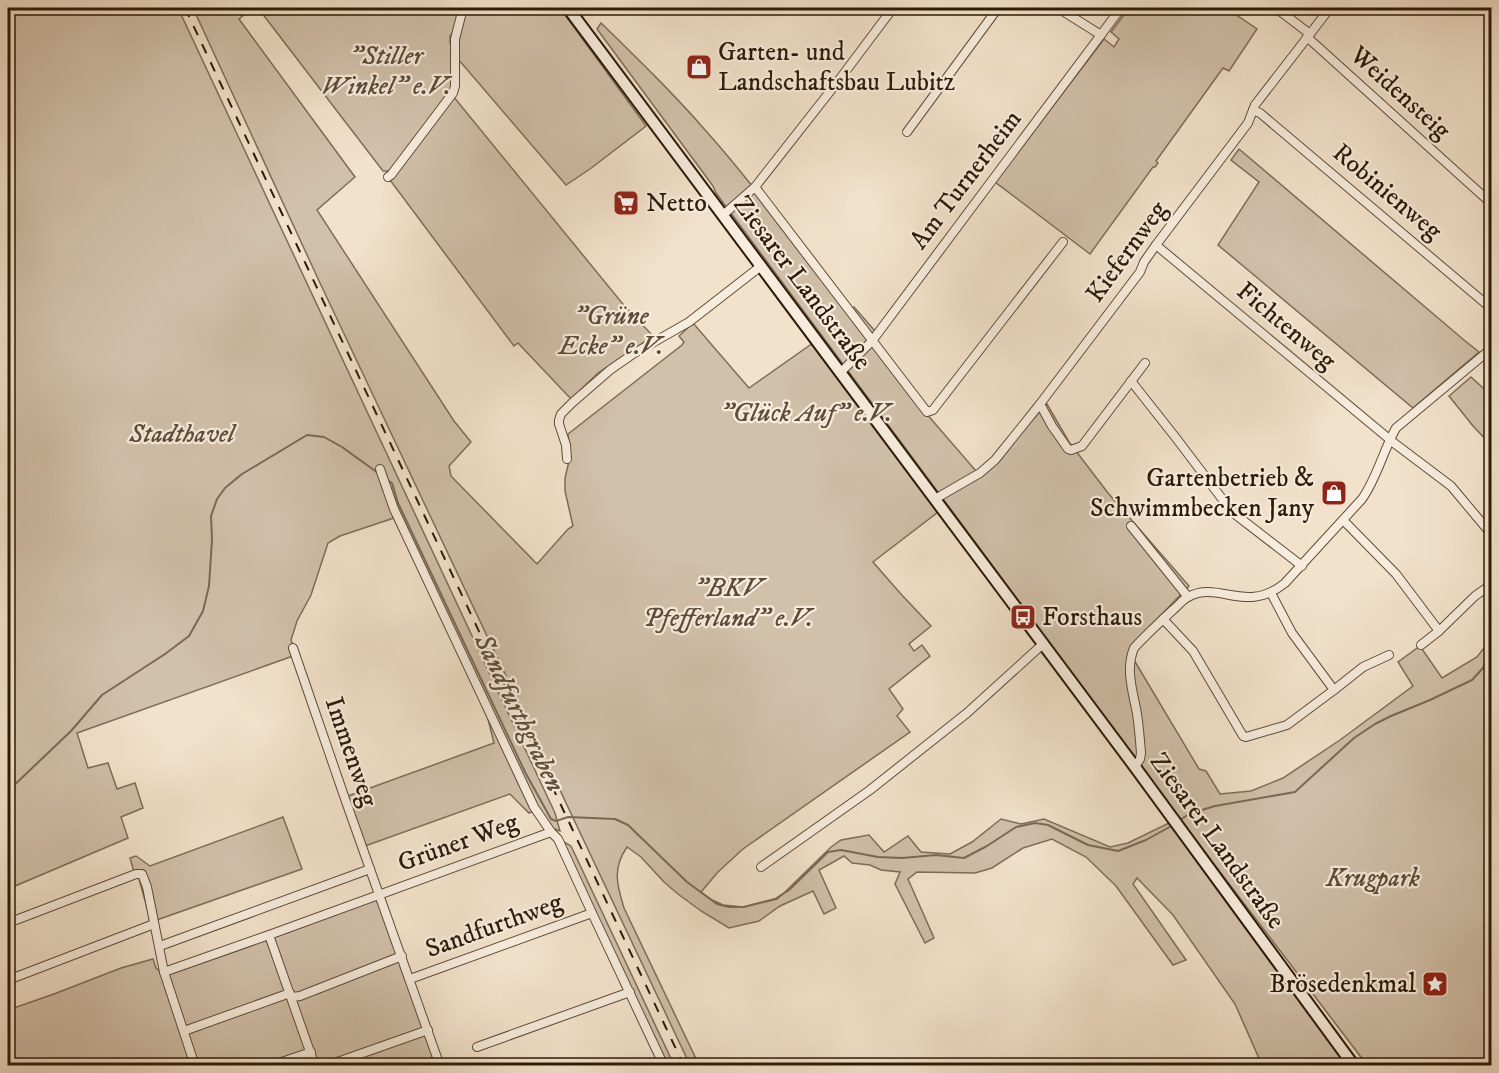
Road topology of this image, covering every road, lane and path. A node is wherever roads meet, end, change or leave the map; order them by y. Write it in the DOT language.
graph roads {
  1 [pos="463,8"];
  2 [pos="568,8"];
  3 [pos="892,8"];
  4 [pos="998,8"];
  5 [pos="1058,8"];
  6 [pos="1121,8"];
  7 [pos="1276,8"];
  8 [pos="1330,8"];
  9 [pos="1101,35"];
  10 [pos="1309,35"];
  11 [pos="1254,110"];
  12 [pos="907,132"];
  13 [pos="388,177"];
  14 [pos="755,187"];
  15 [pos="1491,204"];
  16 [pos="723,214"];
  17 [pos="1063,243"];
  18 [pos="1156,245"];
  19 [pos="761,266"];
  20 [pos="1491,309"];
  21 [pos="872,341"];
  22 [pos="1491,348"];
  23 [pos="1145,363"];
  24 [pos="840,373"];
  25 [pos="1131,381"];
  26 [pos="1040,404"];
  27 [pos="1390,439"];
  28 [pos="567,459"];
  29 [pos="380,469"];
  30 [pos="935,499"];
  31 [pos="1343,520"];
  32 [pos="1131,526"];
  33 [pos="1491,535"];
  34 [pos="1302,566"];
  35 [pos="1491,584"];
  36 [pos="1271,593"];
  37 [pos="1188,597"];
  38 [pos="1163,619"];
  39 [pos="1439,631"];
  40 [pos="1043,644"];
  41 [pos="1421,645"];
  42 [pos="293,648"];
  43 [pos="1389,655"];
  44 [pos="1334,690"];
  45 [pos="1136,767"];
  46 [pos="551,831"];
  47 [pos="761,867"];
  48 [pos="370,869"];
  49 [pos="380,895"];
  50 [pos="592,913"];
  51 [pos="8,923"];
  52 [pos="154,924"];
  53 [pos="269,935"];
  54 [pos="160,946"];
  55 [pos="402,956"];
  56 [pos="164,972"];
  57 [pos="410,979"];
  58 [pos="8,980"];
  59 [pos="630,992"];
  60 [pos="291,995"];
  61 [pos="428,1030"];
  62 [pos="184,1031"];
  63 [pos="477,1047"];
  64 [pos="311,1052"];
  65 [pos="195,1065"];
  66 [pos="270,1065"];
  67 [pos="315,1065"];
  68 [pos="326,1065"];
  69 [pos="440,1065"];
  70 [pos="664,1065"];
  71 [pos="1354,1065"];
  1 -- 13 [label="street"];
  2 -- 16 [label="main road, Ziesarer Landstraße"];
  3 -- 14 [label="street"];
  4 -- 12 [label="street"];
  5 -- 9 [label="street"];
  6 -- 9 [label="street, Am Turnerheim"];
  7 -- 10 [label="street, Weidensteig"];
  8 -- 10 [label="street, Kiefernweg"];
  9 -- 21 [label="street, Am Turnerheim"];
  10 -- 11 [label="street, Kiefernweg"];
  10 -- 15 [label="street, Weidensteig"];
  11 -- 18 [label="street, Kiefernweg"];
  11 -- 20 [label="street, Robinienweg"];
  14 -- 16 [label="street"];
  14 -- 21 [label="street, Ziesarer Landstraße"];
  16 -- 19 [label="main road, Ziesarer Landstraße"];
  17 -- 21 [label="street, Ziesarer Landstraße"];
  18 -- 26 [label="street, Kiefernweg"];
  18 -- 27 [label="street, Fichtenweg"];
  19 -- 24 [label="main road, Ziesarer Landstraße"];
  19 -- 28 [label="street"];
  21 -- 24 [label="street, Am Turnerheim"];
  22 -- 27 [label="street"];
  23 -- 25 [label="street"];
  24 -- 30 [label="main road, Ziesarer Landstraße"];
  25 -- 26 [label="street"];
  25 -- 34 [label="street"];
  26 -- 30 [label="street, Kiefernweg"];
  27 -- 31 [label="street"];
  27 -- 33 [label="street, Fichtenweg"];
  29 -- 46 [label="street, Sandfurthweg"];
  30 -- 40 [label="main road, Ziesarer Landstraße"];
  31 -- 34 [label="street"];
  31 -- 39 [label="street"];
  32 -- 37 [label="street"];
  34 -- 36 [label="street"];
  35 -- 39 [label="street"];
  36 -- 37 [label="street"];
  36 -- 44 [label="street"];
  37 -- 38 [label="street"];
  38 -- 44 [label="street"];
  38 -- 45 [label="street"];
  39 -- 41 [label="street"];
  40 -- 45 [label="main road, Ziesarer Landstraße"];
  40 -- 47 [label="street"];
  42 -- 48 [label="street, Immenweg"];
  43 -- 44 [label="street"];
  45 -- 71 [label="main road, Ziesarer Landstraße"];
  46 -- 49 [label="street, Grüner Weg"];
  46 -- 50 [label="street, Sandfurthweg"];
  48 -- 49 [label="street, Immenweg"];
  48 -- 54 [label="street"];
  49 -- 53 [label="street"];
  49 -- 55 [label="street, Immenweg"];
  50 -- 57 [label="street, Sandfurthweg"];
  50 -- 59 [label="street, Sandfurthweg"];
  51 -- 52 [label="street"];
  52 -- 54 [label="street"];
  52 -- 58 [label="street"];
  53 -- 56 [label="street"];
  53 -- 60 [label="street"];
  54 -- 56 [label="street"];
  55 -- 57 [label="street, Immenweg"];
  55 -- 60 [label="street"];
  56 -- 62 [label="street"];
  57 -- 61 [label="street, Immenweg"];
  59 -- 63 [label="street"];
  59 -- 70 [label="street, Sandfurthweg"];
  60 -- 62 [label="street"];
  60 -- 64 [label="street"];
  61 -- 68 [label="street"];
  61 -- 69 [label="street, Immenweg"];
  62 -- 65 [label="street"];
  64 -- 66 [label="street"];
  64 -- 67 [label="street"];
}
